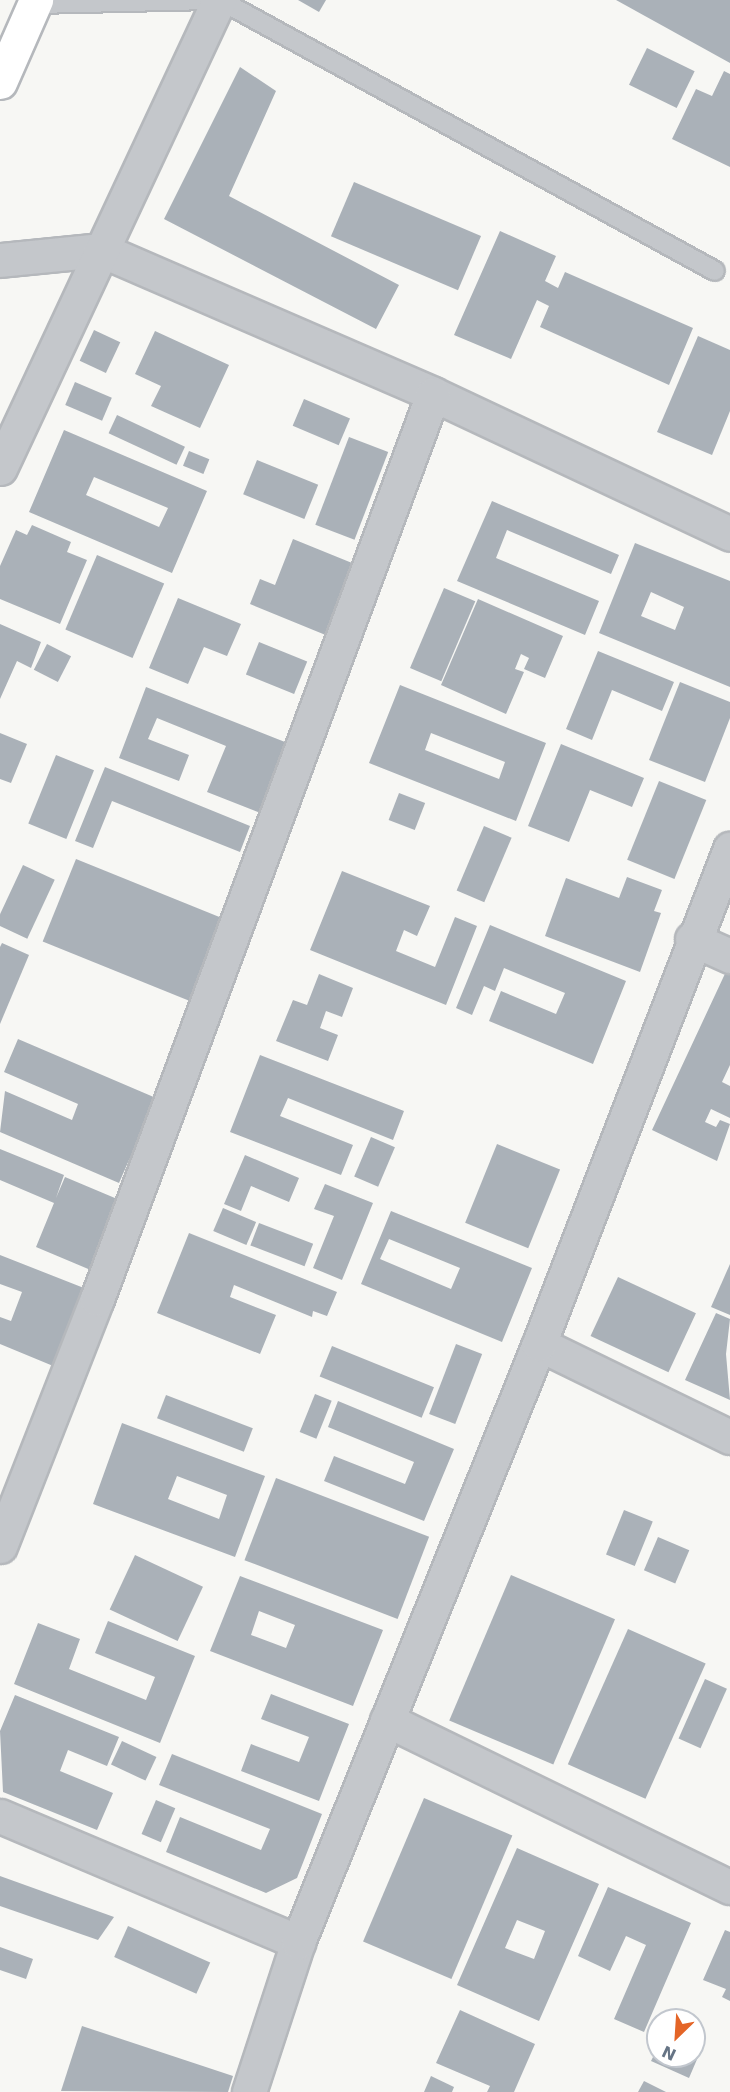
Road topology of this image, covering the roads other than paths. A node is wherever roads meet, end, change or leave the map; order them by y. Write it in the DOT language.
graph roads {
  1 [pos="210,0"];
  2 [pos="219,0"];
  3 [pos="36,2"];
  4 [pos="0,82"];
  5 [pos="101,250"];
  6 [pos="0,260"];
  7 [pos="715,271"];
  8 [pos="433,394"];
  9 [pos="0,468"];
  10 [pos="730,534"];
  11 [pos="730,849"];
  12 [pos="692,939"];
  13 [pos="730,956"];
  14 [pos="539,1344"];
  15 [pos="730,1437"];
  16 [pos="0,1546"];
  17 [pos="387,1720"];
  18 [pos="0,1816"];
  19 [pos="730,1887"];
  20 [pos="298,1942"];
  21 [pos="249,2092"];
  1 -- 3 [label="lane"];
  2 -- 5 [label="street"];
  2 -- 7 [label="lane"];
  3 -- 4 [label="highway"];
  5 -- 6 [label="street"];
  5 -- 8 [label="street"];
  5 -- 9 [label="street"];
  8 -- 10 [label="street"];
  8 -- 16 [label="street"];
  11 -- 12 [label="street"];
  12 -- 13 [label="street"];
  12 -- 14 [label="street"];
  14 -- 15 [label="street"];
  14 -- 17 [label="street"];
  17 -- 19 [label="street"];
  17 -- 20 [label="street"];
  18 -- 20 [label="street"];
  20 -- 21 [label="street"];
}
